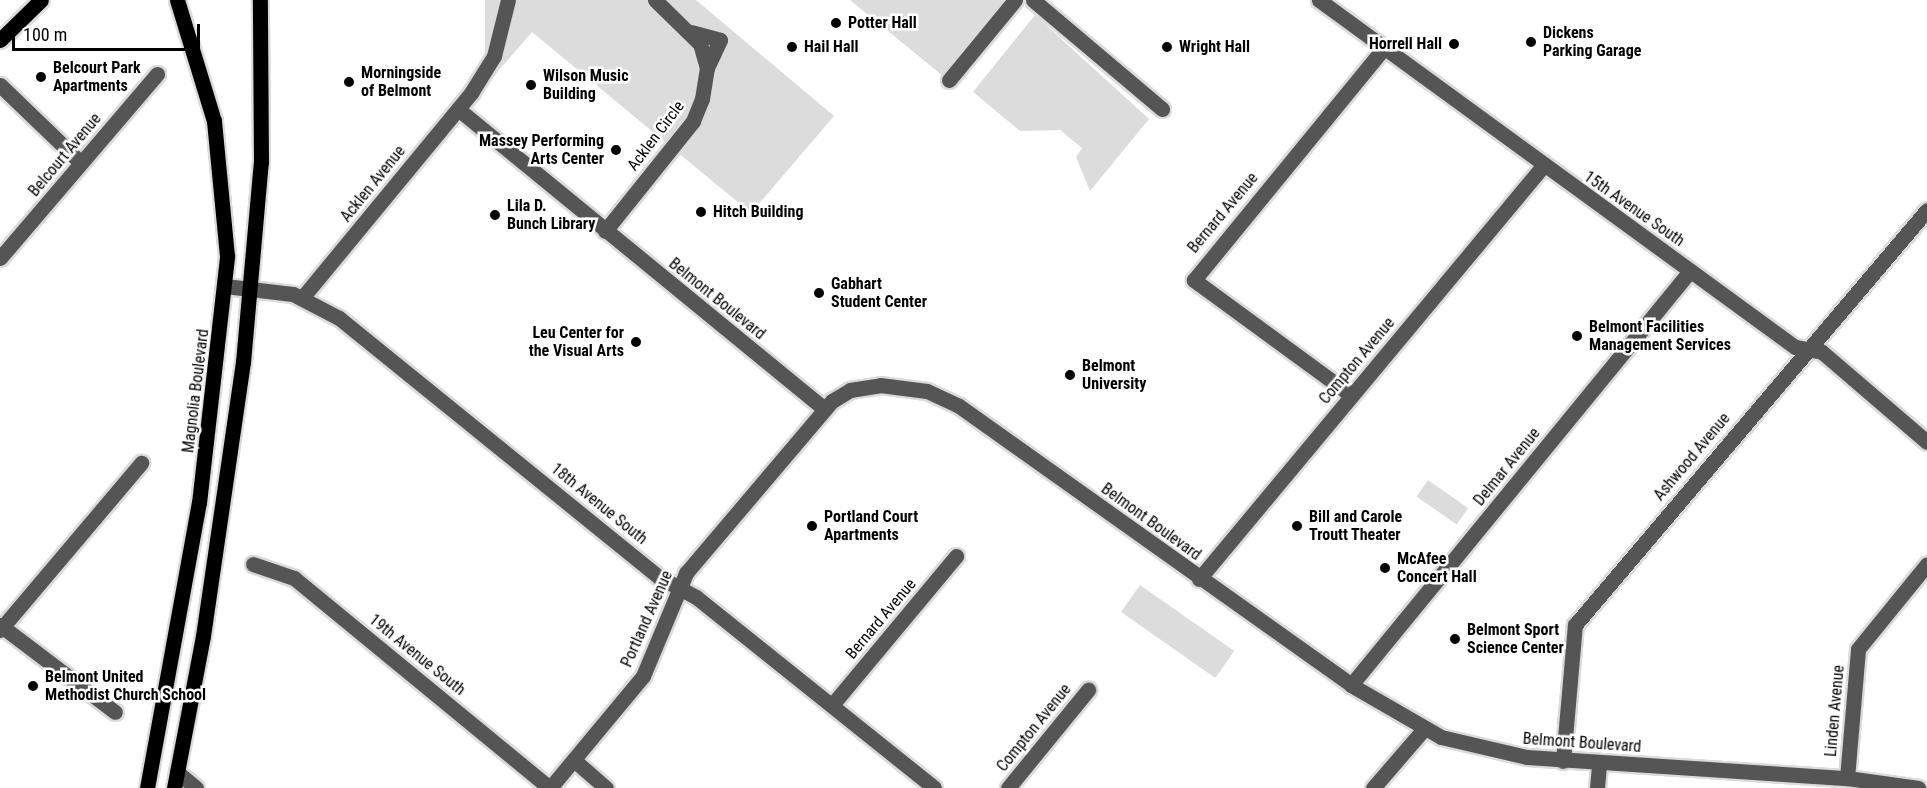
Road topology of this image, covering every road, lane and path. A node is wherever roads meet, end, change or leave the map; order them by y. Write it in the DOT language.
graph roads {
  1 [pos="41,0"];
  2 [pos="177,0"];
  3 [pos="260,0"];
  4 [pos="508,0"];
  5 [pos="655,0"];
  6 [pos="1015,0"];
  7 [pos="1033,0"];
  8 [pos="1319,0"];
  9 [pos="0,40"];
  10 [pos="1384,48"];
  11 [pos="157,74"];
  12 [pos="949,80"];
  13 [pos="0,85"];
  14 [pos="458,109"];
  15 [pos="1162,109"];
  16 [pos="81,163"];
  17 [pos="1543,166"];
  18 [pos="1927,210"];
  19 [pos="605,231"];
  20 [pos="0,258"];
  21 [pos="1690,271"];
  22 [pos="225,286"];
  23 [pos="250,288"];
  24 [pos="302,298"];
  25 [pos="1808,348"];
  26 [pos="1351,395"];
  27 [pos="824,409"];
  28 [pos="1927,442"];
  29 [pos="141,463"];
  30 [pos="956,556"];
  31 [pos="253,564"];
  32 [pos="1927,564"];
  33 [pos="1199,579"];
  34 [pos="678,587"];
  35 [pos="1,628"];
  36 [pos="1351,685"];
  37 [pos="1088,690"];
  38 [pos="832,705"];
  39 [pos="115,712"];
  40 [pos="1424,729"];
  41 [pos="575,761"];
  42 [pos="1563,761"];
  43 [pos="1599,763"];
  44 [pos="177,772"];
  45 [pos="1847,778"];
  46 [pos="147,788"];
  47 [pos="174,788"];
  48 [pos="196,788"];
  49 [pos="550,788"];
  50 [pos="606,788"];
  51 [pos="934,788"];
  52 [pos="1008,788"];
  53 [pos="1373,788"];
  54 [pos="1597,788"];
  55 [pos="1917,788"];
  1 -- 9 [label="main road"];
  2 -- 22 [label="main road, Magnolia Boulevard"];
  3 -- 23 [label="main road"];
  4 -- 14 [label="street, Acklen Avenue"];
  5 -- 19 [label="street, Acklen Circle"];
  6 -- 12 [label="street"];
  7 -- 15 [label="street"];
  8 -- 10 [label="street, 15th Avenue South"];
  10 -- 17 [label="street, 15th Avenue South"];
  10 -- 26 [label="street, Bernard Avenue"];
  11 -- 16 [label="street, Belcourt Avenue"];
  13 -- 16 [label="street"];
  14 -- 19 [label="street, Belmont Boulevard"];
  14 -- 24 [label="street, Acklen Avenue"];
  16 -- 20 [label="street, Belcourt Avenue"];
  17 -- 21 [label="street, 15th Avenue South"];
  17 -- 26 [label="street, Compton Avenue"];
  18 -- 25 [label="street, Ashwood Avenue"];
  19 -- 27 [label="street, Belmont Boulevard"];
  21 -- 25 [label="street, 15th Avenue South"];
  21 -- 36 [label="street, Delmar Avenue"];
  22 -- 23 [label="street, 18th Avenue South"];
  22 -- 46 [label="main road, Magnolia Boulevard"];
  23 -- 24 [label="street, 18th Avenue South"];
  23 -- 44 [label="main road"];
  24 -- 34 [label="street, 18th Avenue South"];
  25 -- 28 [label="street, 15th Avenue South"];
  25 -- 42 [label="street, Ashwood Avenue"];
  26 -- 33 [label="street, Compton Avenue"];
  27 -- 33 [label="street, Belmont Boulevard"];
  27 -- 34 [label="street, Portland Avenue"];
  29 -- 35 [label="street"];
  30 -- 38 [label="street, Bernard Avenue"];
  31 -- 49 [label="street, 19th Avenue South"];
  32 -- 45 [label="street, Linden Avenue"];
  33 -- 36 [label="street, Belmont Boulevard"];
  34 -- 38 [label="street, 18th Avenue South"];
  34 -- 41 [label="street, Portland Avenue"];
  35 -- 39 [label="street"];
  36 -- 40 [label="street, Belmont Boulevard"];
  37 -- 52 [label="street, Compton Avenue"];
  38 -- 51 [label="street, 18th Avenue South"];
  40 -- 42 [label="street, Belmont Boulevard"];
  40 -- 53 [label="street"];
  41 -- 49 [label="street, Portland Avenue"];
  41 -- 50 [label="street"];
  42 -- 43 [label="street, Belmont Boulevard"];
  43 -- 45 [label="street, Belmont Boulevard"];
  43 -- 54 [label="street"];
  44 -- 47 [label="main road"];
  44 -- 48 [label="street"];
  45 -- 55 [label="street, Belmont Boulevard"];
}
